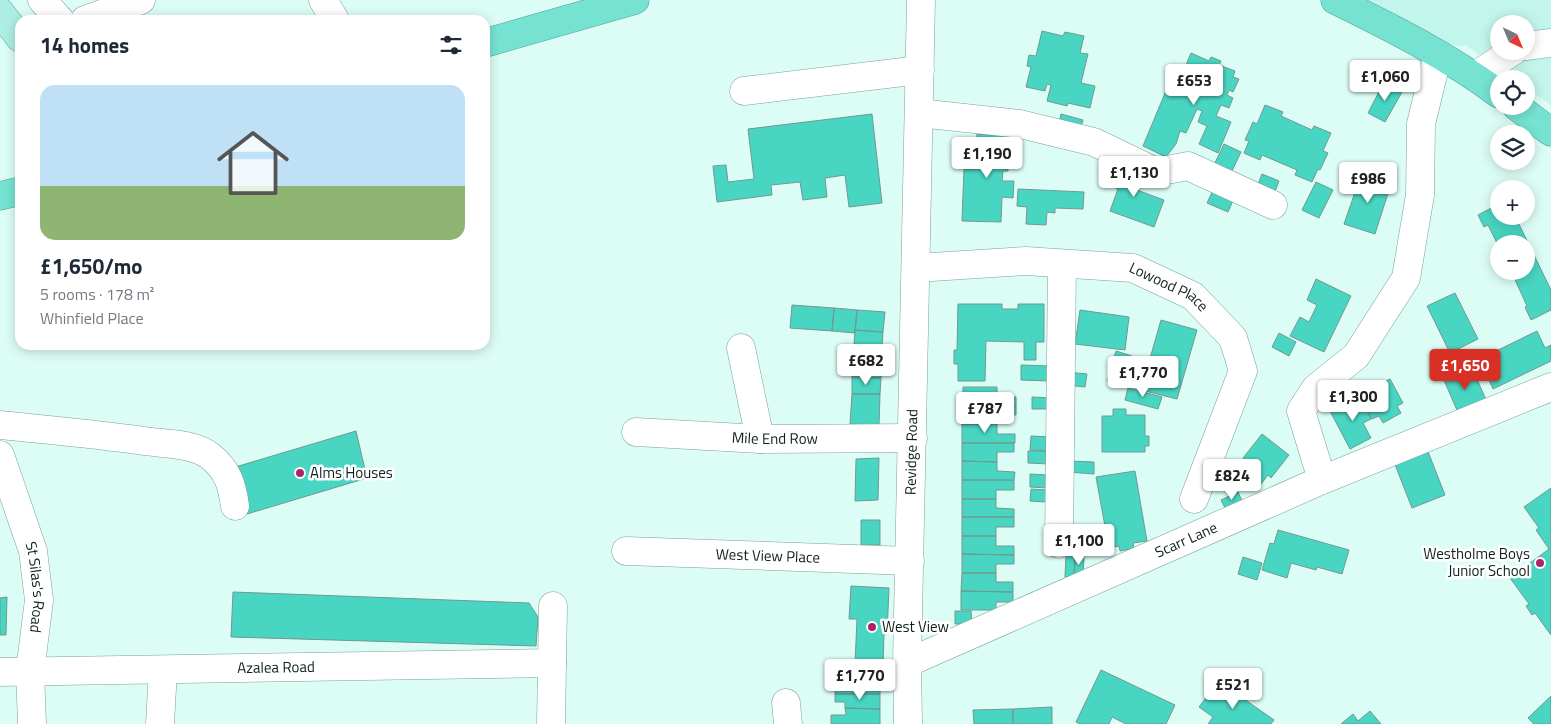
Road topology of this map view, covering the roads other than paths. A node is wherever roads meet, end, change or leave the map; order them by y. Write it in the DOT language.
graph roads {
  1 [pos="42,0"];
  2 [pos="141,0"];
  3 [pos="323,0"];
  4 [pos="635,0"];
  5 [pos="921,0"];
  6 [pos="1335,0"];
  7 [pos="0,12"];
  8 [pos="56,15"];
  9 [pos="99,15"];
  10 [pos="331,15"];
  11 [pos="15,32"];
  12 [pos="490,42"];
  13 [pos="1551,43"];
  14 [pos="1535,45"];
  15 [pos="1438,54"];
  16 [pos="1500,60"];
  17 [pos="920,70"];
  18 [pos="1475,76"];
  19 [pos="1490,87"];
  20 [pos="744,91"];
  21 [pos="919,113"];
  22 [pos="1528,115"];
  23 [pos="1551,132"];
  24 [pos="15,192"];
  25 [pos="0,196"];
  26 [pos="1273,205"];
  27 [pos="1062,264"];
  28 [pos="916,268"];
  29 [pos="741,348"];
  30 [pos="1551,387"];
  31 [pos="0,425"];
  32 [pos="636,432"];
  33 [pos="760,438"];
  34 [pos="913,438"];
  35 [pos="0,455"];
  36 [pos="1322,480"];
  37 [pos="1194,499"];
  38 [pos="234,506"];
  39 [pos="1059,544"];
  40 [pos="626,551"];
  41 [pos="910,561"];
  42 [pos="553,606"];
  43 [pos="552,663"];
  44 [pos="907,663"];
  45 [pos="163,670"];
  46 [pos="0,672"];
  47 [pos="30,672"];
  48 [pos="32,724"];
  49 [pos="160,724"];
  50 [pos="551,724"];
  51 [pos="908,724"];
  1 -- 8 [label="street"];
  2 -- 9 [label="street"];
  3 -- 10 [label="street"];
  4 -- 12 [label="highway"];
  5 -- 17 [label="street, Revidge Road"];
  6 -- 15 [label="highway"];
  7 -- 11 [label="main road"];
  13 -- 14 [label="street"];
  15 -- 18 [label="highway"];
  15 -- 36 [label="street"];
  16 -- 18 [label="street"];
  17 -- 20 [label="street"];
  17 -- 21 [label="street, Revidge Road"];
  18 -- 19 [label="highway"];
  21 -- 26 [label="street"];
  21 -- 28 [label="street, Revidge Road"];
  22 -- 23 [label="highway"];
  24 -- 25 [label="highway"];
  27 -- 28 [label="street, Lowood Place"];
  27 -- 37 [label="street, Lowood Place"];
  27 -- 39 [label="street"];
  28 -- 34 [label="street, Revidge Road"];
  29 -- 33 [label="street"];
  30 -- 36 [label="street, Scarr Lane"];
  31 -- 38 [label="street"];
  32 -- 33 [label="street, Mile End Row"];
  33 -- 34 [label="street, Mile End Row"];
  34 -- 41 [label="street, Revidge Road"];
  35 -- 47 [label="street, St Silas's Road"];
  36 -- 44 [label="street, Scarr Lane"];
  40 -- 41 [label="street, West View Place"];
  41 -- 44 [label="street, Revidge Road"];
  42 -- 43 [label="street"];
  43 -- 45 [label="street, Azalea Road"];
  43 -- 50 [label="street"];
  44 -- 51 [label="street, Revidge Road"];
  45 -- 47 [label="street, Azalea Road"];
  45 -- 49 [label="street"];
  46 -- 47 [label="street, Azalea Road"];
  47 -- 48 [label="street, St Silas's Road"];
}
